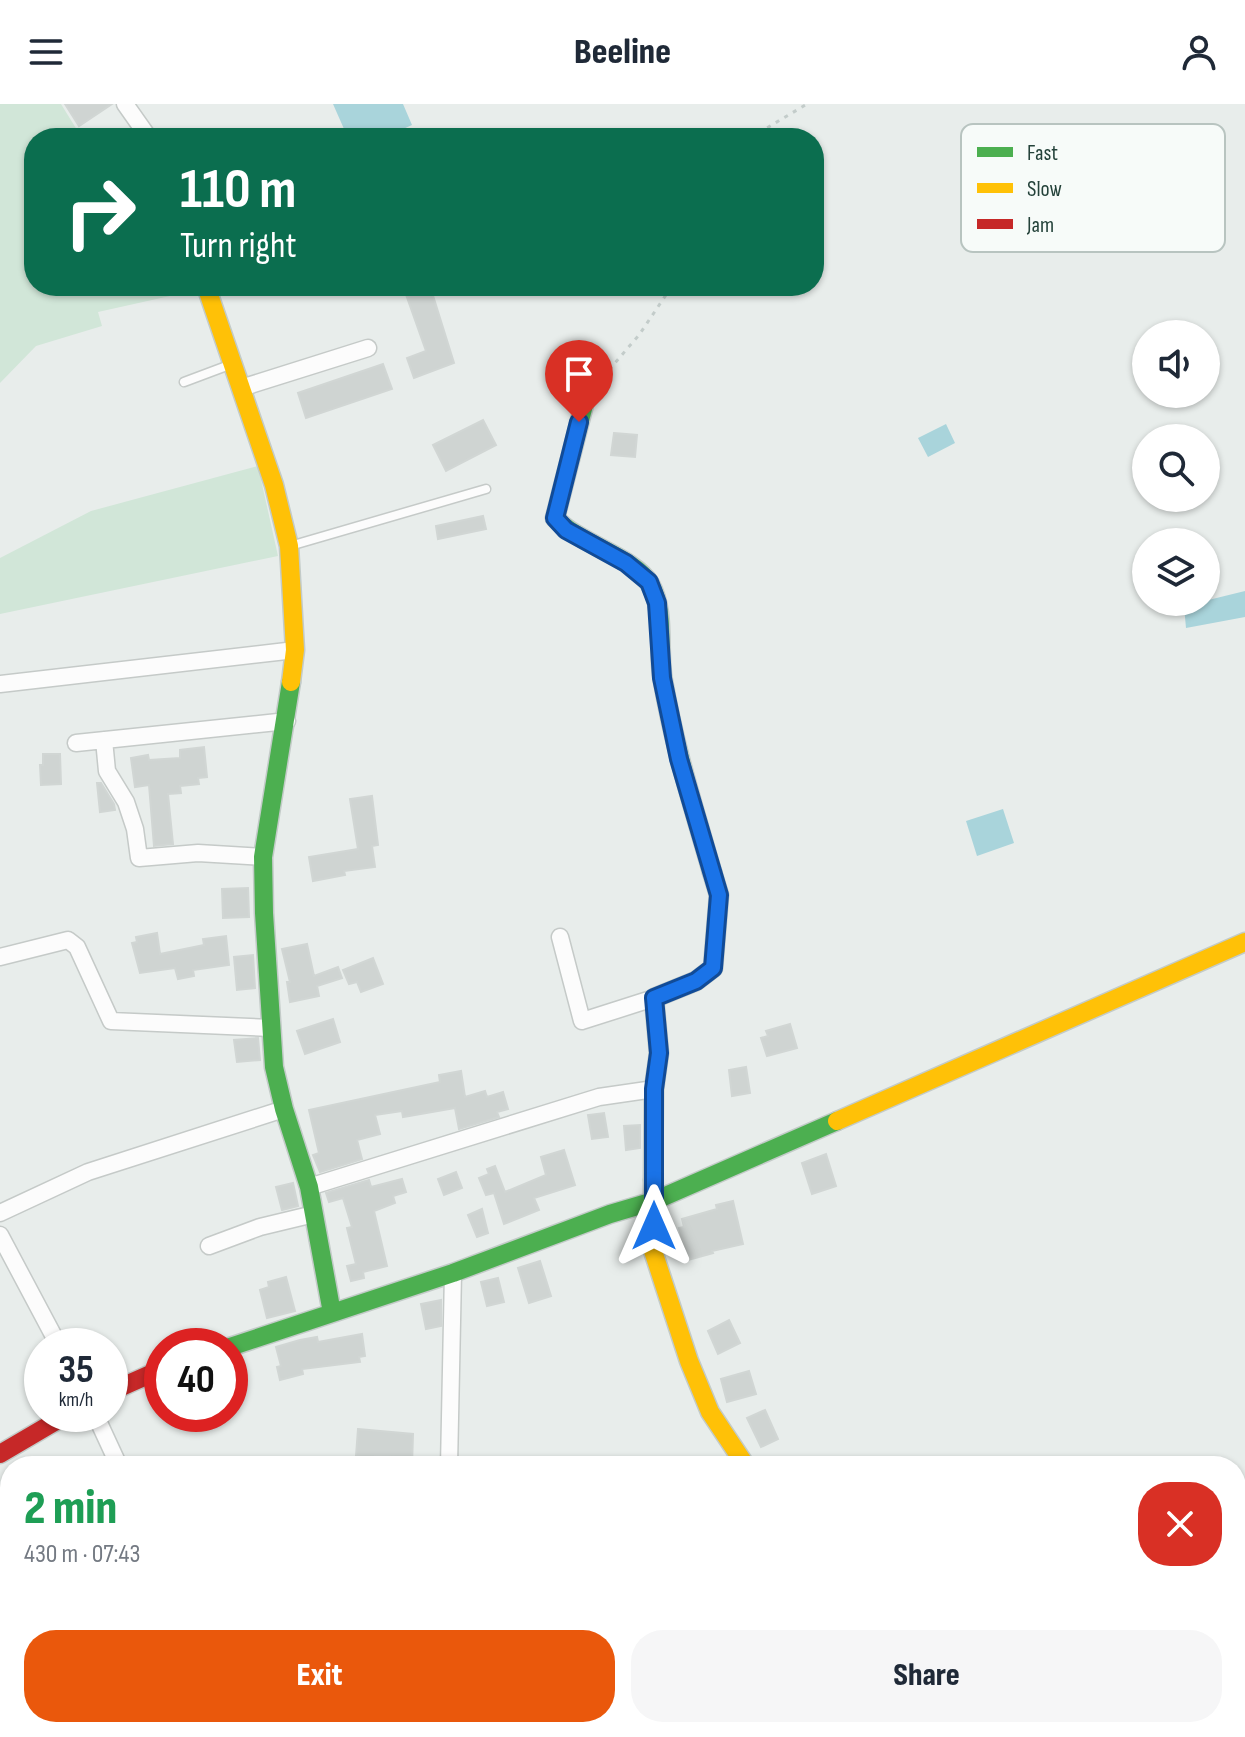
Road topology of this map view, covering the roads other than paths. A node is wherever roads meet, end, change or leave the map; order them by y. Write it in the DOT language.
graph roads {
  1 [pos="125,104"];
  2 [pos="142,128"];
  3 [pos="210,296"];
  4 [pos="368,348"];
  5 [pos="233,363"];
  6 [pos="184,382"];
  7 [pos="241,388"];
  8 [pos="586,397"];
  9 [pos="486,489"];
  10 [pos="289,546"];
  11 [pos="295,650"];
  12 [pos="0,684"];
  13 [pos="287,721"];
  14 [pos="104,740"];
  15 [pos="76,743"];
  16 [pos="263,857"];
  17 [pos="560,937"];
  18 [pos="1245,942"];
  19 [pos="0,957"];
  20 [pos="654,998"];
  21 [pos="271,1028"];
  22 [pos="654,1089"];
  23 [pos="284,1109"];
  24 [pos="309,1187"];
  25 [pos="654,1201"];
  26 [pos="0,1213"];
  27 [pos="314,1214"];
  28 [pos="0,1235"];
  29 [pos="209,1246"];
  30 [pos="453,1273"];
  31 [pos="332,1313"];
  32 [pos="49,1328"];
  33 [pos="248,1341"];
  34 [pos="37,1432"];
  35 [pos="103,1432"];
  36 [pos="0,1454"];
  37 [pos="114,1456"];
  38 [pos="449,1456"];
  39 [pos="739,1456"];
  1 -- 2 [label="street"];
  3 -- 5 [label="street"];
  4 -- 7 [label="street"];
  5 -- 6 [label="lane"];
  5 -- 7 [label="street"];
  7 -- 10 [label="street"];
  8 -- 20 [label="street"];
  9 -- 10 [label="lane"];
  10 -- 11 [label="street"];
  11 -- 12 [label="street"];
  11 -- 13 [label="street"];
  13 -- 14 [label="street"];
  13 -- 16 [label="street"];
  14 -- 15 [label="street"];
  14 -- 16 [label="street"];
  16 -- 21 [label="street"];
  17 -- 20 [label="street"];
  18 -- 25 [label="street"];
  19 -- 21 [label="street"];
  20 -- 22 [label="street"];
  21 -- 23 [label="street"];
  22 -- 24 [label="street"];
  22 -- 25 [label="street"];
  23 -- 24 [label="street"];
  23 -- 26 [label="street"];
  24 -- 27 [label="street"];
  25 -- 30 [label="street"];
  25 -- 39 [label="street"];
  27 -- 29 [label="street"];
  27 -- 31 [label="street"];
  28 -- 32 [label="street"];
  30 -- 31 [label="street"];
  30 -- 38 [label="street"];
  31 -- 33 [label="street"];
  34 -- 36 [label="street"];
  35 -- 37 [label="street"];
}
